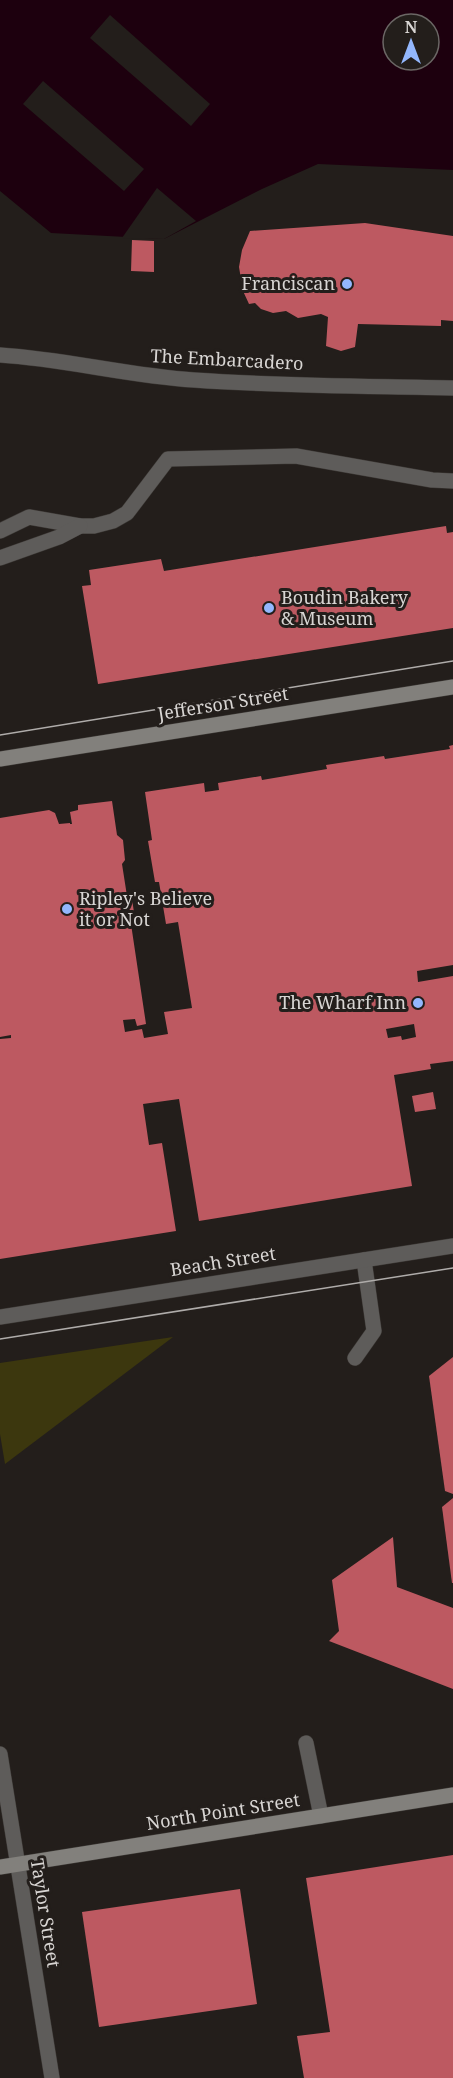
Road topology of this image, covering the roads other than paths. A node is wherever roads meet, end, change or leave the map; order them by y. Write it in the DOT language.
graph roads {
  1 [pos="0,355"];
  2 [pos="453,388"];
  3 [pos="453,481"];
  4 [pos="80,526"];
  5 [pos="0,531"];
  6 [pos="0,558"];
  7 [pos="453,687"];
  8 [pos="0,759"];
  9 [pos="453,1246"];
  10 [pos="364,1260"];
  11 [pos="0,1317"];
  12 [pos="355,1358"];
  13 [pos="306,1743"];
  14 [pos="0,1754"];
  15 [pos="453,1795"];
  16 [pos="321,1816"];
  17 [pos="18,1864"];
  18 [pos="0,1867"];
  19 [pos="52,2078"];
  1 -- 2 [label="street, The Embarcadero"];
  3 -- 4 [label="street"];
  4 -- 5 [label="street"];
  4 -- 6 [label="street"];
  7 -- 8 [label="street, Jefferson Street"];
  9 -- 10 [label="street, Beach Street"];
  10 -- 11 [label="street, Beach Street"];
  10 -- 12 [label="street"];
  13 -- 16 [label="street"];
  14 -- 17 [label="street, Taylor Street"];
  15 -- 16 [label="street, North Point Street"];
  16 -- 17 [label="street, North Point Street"];
  17 -- 18 [label="street, North Point Street"];
  17 -- 19 [label="street, Taylor Street"];
}
